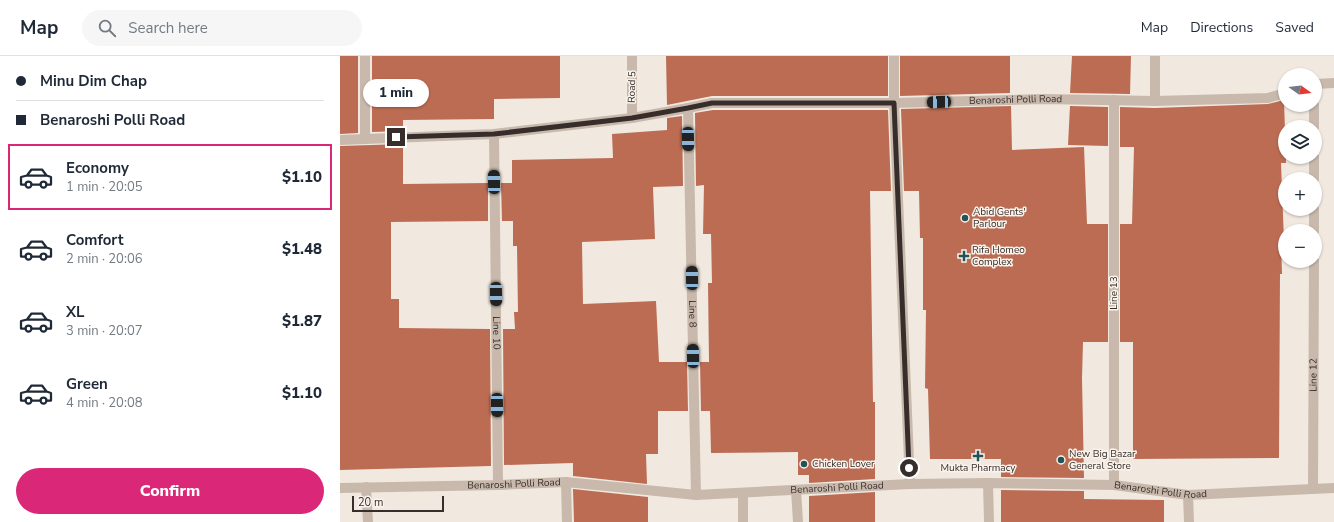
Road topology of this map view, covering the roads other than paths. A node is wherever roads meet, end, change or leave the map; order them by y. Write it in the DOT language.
graph roads {
  1 [pos="365,56"];
  2 [pos="632,56"];
  3 [pos="894,56"];
  4 [pos="1155,56"];
  5 [pos="1334,83"];
  6 [pos="1322,84"];
  7 [pos="1278,95"];
  8 [pos="1114,100"];
  9 [pos="1154,101"];
  10 [pos="894,103"];
  11 [pos="688,108"];
  12 [pos="632,118"];
  13 [pos="494,134"];
  14 [pos="365,138"];
  15 [pos="340,140"];
  16 [pos="1314,268"];
  17 [pos="566,482"];
  18 [pos="988,483"];
  19 [pos="910,484"];
  20 [pos="498,485"];
  21 [pos="1114,485"];
  22 [pos="366,487"];
  23 [pos="340,488"];
  24 [pos="1334,488"];
  25 [pos="796,490"];
  26 [pos="1313,490"];
  27 [pos="743,493"];
  28 [pos="696,495"];
  29 [pos="1188,495"];
  30 [pos="368,522"];
  31 [pos="567,522"];
  32 [pos="743,522"];
  33 [pos="798,522"];
  34 [pos="989,522"];
  35 [pos="1189,522"];
  1 -- 14 [label="street"];
  2 -- 12 [label="street, Road 5"];
  3 -- 10 [label="street"];
  4 -- 9 [label="street"];
  5 -- 6 [label="street"];
  7 -- 9 [label="street, Benaroshi Polli Road"];
  8 -- 9 [label="street, Benaroshi Polli Road"];
  8 -- 10 [label="street, Benaroshi Polli Road"];
  8 -- 21 [label="street, Line 13"];
  10 -- 11 [label="street, Benaroshi Polli Road"];
  10 -- 19 [label="street"];
  11 -- 12 [label="street, Benaroshi Polli Road"];
  11 -- 28 [label="street, Line 8"];
  12 -- 13 [label="street, Benaroshi Polli Road"];
  13 -- 14 [label="street, Benaroshi Polli Road"];
  13 -- 20 [label="street, Line 10"];
  14 -- 15 [label="street, Benaroshi Polli Road"];
  16 -- 26 [label="street, Line 12"];
  17 -- 20 [label="street, Benaroshi Polli Road"];
  17 -- 28 [label="street, Benaroshi Polli Road"];
  17 -- 31 [label="street"];
  18 -- 19 [label="street, Benaroshi Polli Road"];
  18 -- 21 [label="street, Benaroshi Polli Road"];
  18 -- 34 [label="street"];
  19 -- 25 [label="street, Benaroshi Polli Road"];
  20 -- 22 [label="street, Benaroshi Polli Road"];
  21 -- 29 [label="street, Benaroshi Polli Road"];
  22 -- 23 [label="street, Benaroshi Polli Road"];
  22 -- 30 [label="street"];
  24 -- 26 [label="street, Benaroshi Polli Road"];
  25 -- 27 [label="street, Benaroshi Polli Road"];
  25 -- 33 [label="street"];
  26 -- 29 [label="street, Benaroshi Polli Road"];
  27 -- 28 [label="street, Benaroshi Polli Road"];
  27 -- 32 [label="street"];
  29 -- 35 [label="street"];
}
